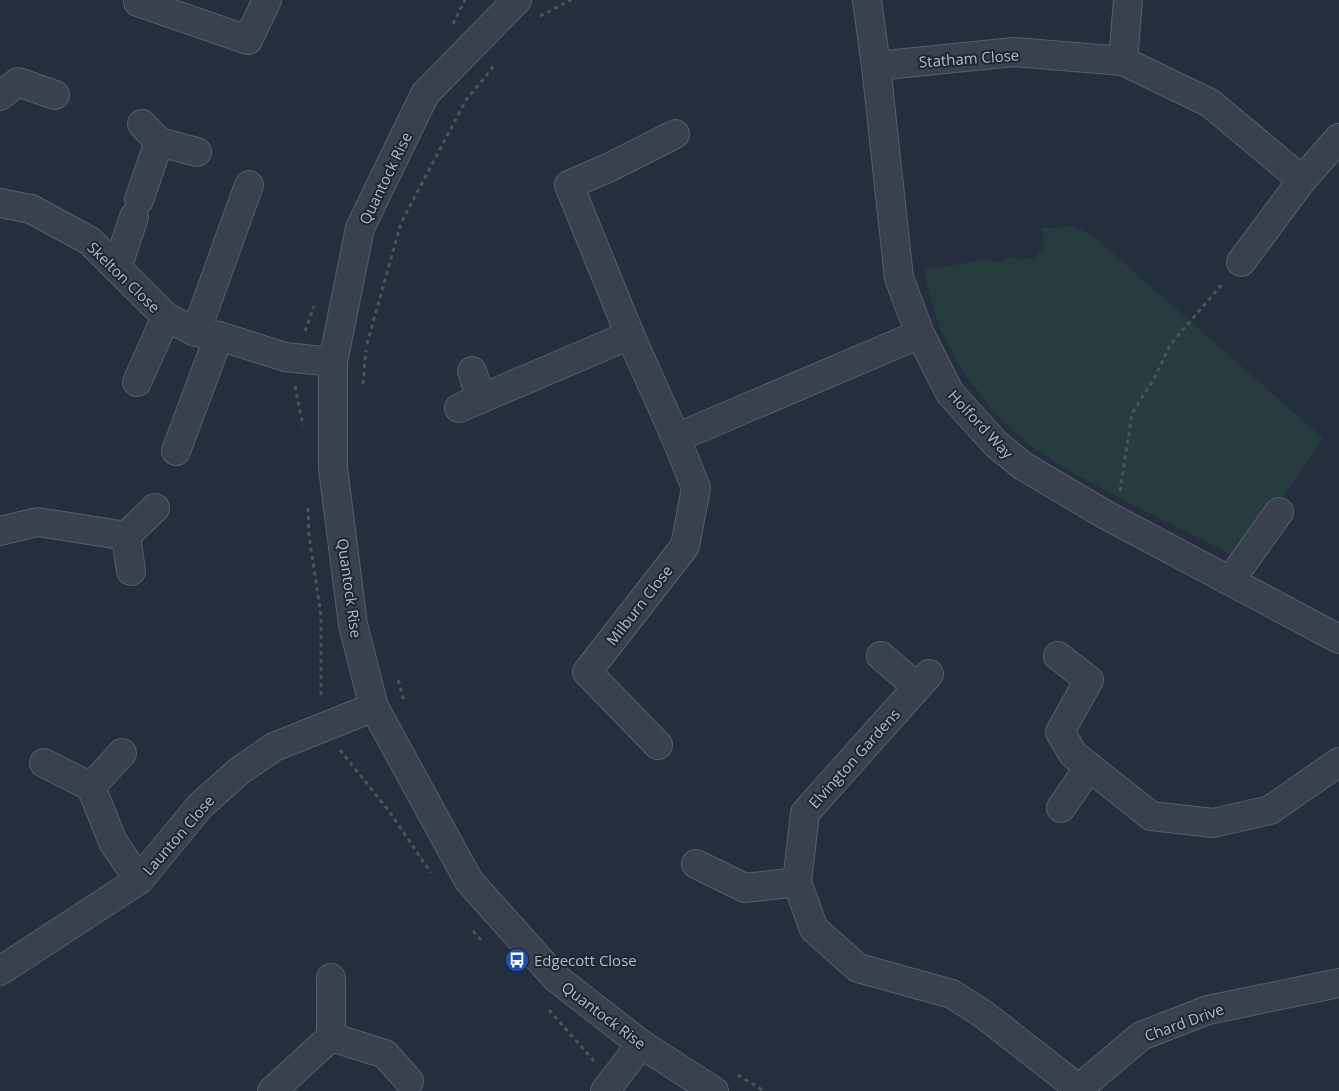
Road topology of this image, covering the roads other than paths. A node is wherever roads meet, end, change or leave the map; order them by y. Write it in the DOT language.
graph roads {
  1 [pos="267,0"];
  2 [pos="868,0"];
  3 [pos="1128,0"];
  4 [pos="138,2"];
  5 [pos="518,6"];
  6 [pos="1123,62"];
  7 [pos="876,66"];
  8 [pos="13,81"];
  9 [pos="55,95"];
  10 [pos="675,134"];
  11 [pos="1339,138"];
  12 [pos="197,152"];
  13 [pos="1302,180"];
  14 [pos="248,185"];
  15 [pos="0,204"];
  16 [pos="1241,262"];
  17 [pos="116,268"];
  18 [pos="166,318"];
  19 [pos="207,334"];
  20 [pos="630,334"];
  21 [pos="920,334"];
  22 [pos="332,362"];
  23 [pos="472,371"];
  24 [pos="137,382"];
  25 [pos="676,438"];
  26 [pos="176,451"];
  27 [pos="155,508"];
  28 [pos="1280,512"];
  29 [pos="0,531"];
  30 [pos="126,536"];
  31 [pos="131,571"];
  32 [pos="1230,581"];
  33 [pos="1339,639"];
  34 [pos="881,656"];
  35 [pos="1058,656"];
  36 [pos="374,707"];
  37 [pos="658,745"];
  38 [pos="122,753"];
  39 [pos="1081,761"];
  40 [pos="1339,762"];
  41 [pos="44,763"];
  42 [pos="91,788"];
  43 [pos="1060,808"];
  44 [pos="696,864"];
  45 [pos="139,880"];
  46 [pos="797,882"];
  47 [pos="0,971"];
  48 [pos="330,978"];
  49 [pos="1337,990"];
  50 [pos="331,1037"];
  51 [pos="641,1044"];
  52 [pos="409,1081"];
  53 [pos="723,1081"];
  54 [pos="1077,1089"];
  55 [pos="272,1091"];
  56 [pos="605,1091"];
  1 -- 4 [label="street"];
  2 -- 7 [label="street, Holford Way"];
  3 -- 6 [label="street"];
  5 -- 22 [label="street, Quantock Rise"];
  6 -- 7 [label="street, Statham Close"];
  6 -- 13 [label="street, Statham Close"];
  7 -- 21 [label="street, Holford Way"];
  8 -- 9 [label="street"];
  10 -- 20 [label="street, Milburn Close"];
  11 -- 13 [label="street"];
  12 -- 17 [label="street"];
  13 -- 16 [label="street"];
  14 -- 19 [label="street"];
  15 -- 17 [label="street, Skelton Close"];
  17 -- 18 [label="street, Skelton Close"];
  18 -- 19 [label="street, Skelton Close"];
  18 -- 24 [label="street, Skelton Close"];
  19 -- 22 [label="street, Skelton Close"];
  19 -- 26 [label="street"];
  20 -- 23 [label="street"];
  20 -- 25 [label="street, Milburn Close"];
  21 -- 25 [label="street"];
  21 -- 32 [label="street, Holford Way"];
  22 -- 36 [label="street, Quantock Rise"];
  25 -- 37 [label="street, Milburn Close"];
  27 -- 30 [label="street"];
  28 -- 32 [label="street"];
  29 -- 30 [label="street"];
  30 -- 31 [label="street"];
  32 -- 33 [label="street, Holford Way"];
  34 -- 46 [label="street, Elvington Gardens"];
  35 -- 39 [label="street"];
  36 -- 45 [label="street, Launton Close"];
  36 -- 51 [label="street, Quantock Rise"];
  38 -- 42 [label="street"];
  39 -- 40 [label="street"];
  39 -- 43 [label="street"];
  41 -- 42 [label="street"];
  42 -- 45 [label="street, Launton Close"];
  44 -- 46 [label="street"];
  45 -- 47 [label="street, Launton Close"];
  46 -- 54 [label="street, Elvington Gardens"];
  48 -- 50 [label="street"];
  49 -- 54 [label="street, Chard Drive"];
  50 -- 52 [label="street"];
  50 -- 55 [label="street"];
  51 -- 53 [label="street, Quantock Rise"];
  51 -- 56 [label="street"];
}
